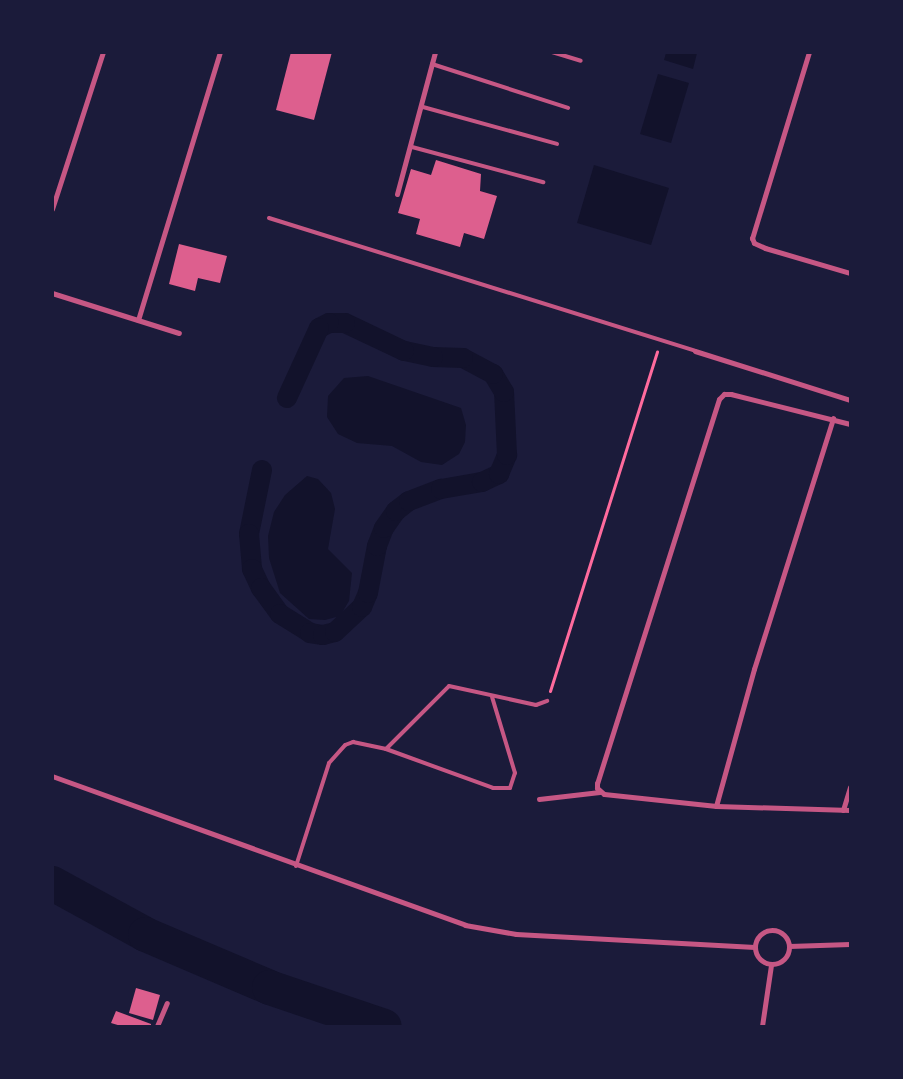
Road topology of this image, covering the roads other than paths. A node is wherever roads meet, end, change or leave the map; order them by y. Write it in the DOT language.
graph roads {
  1 [pos="103,52"];
  2 [pos="220,52"];
  3 [pos="435,52"];
  4 [pos="552,52"];
  5 [pos="809,52"];
  6 [pos="582,61"];
  7 [pos="432,64"];
  8 [pos="422,107"];
  9 [pos="568,108"];
  10 [pos="557,144"];
  11 [pos="412,147"];
  12 [pos="543,182"];
  13 [pos="397,194"];
  14 [pos="52,210"];
  15 [pos="269,218"];
  16 [pos="850,273"];
  17 [pos="52,293"];
  18 [pos="138,320"];
  19 [pos="179,333"];
  20 [pos="694,351"];
  21 [pos="850,400"];
  22 [pos="834,418"];
  23 [pos="850,424"];
  24 [pos="492,696"];
  25 [pos="547,701"];
  26 [pos="386,749"];
  27 [pos="52,776"];
  28 [pos="850,787"];
  29 [pos="600,792"];
  30 [pos="539,799"];
  31 [pos="716,806"];
  32 [pos="843,810"];
  33 [pos="850,810"];
  34 [pos="296,866"];
  35 [pos="850,944"];
  36 [pos="789,946"];
  37 [pos="755,947"];
  38 [pos="771,965"];
  39 [pos="167,1002"];
  40 [pos="157,1026"];
  41 [pos="762,1026"];
  1 -- 14 [label="street"];
  2 -- 18 [label="street"];
  3 -- 7 [label="street"];
  4 -- 6 [label="lane"];
  5 -- 16 [label="street"];
  7 -- 8 [label="street"];
  7 -- 9 [label="lane"];
  8 -- 10 [label="lane"];
  8 -- 11 [label="street"];
  11 -- 12 [label="lane"];
  11 -- 13 [label="street"];
  15 -- 20 [label="lane"];
  17 -- 18 [label="street"];
  18 -- 19 [label="street"];
  20 -- 21 [label="street"];
  22 -- 23 [label="street"];
  22 -- 29 [label="street"];
  22 -- 31 [label="street"];
  24 -- 25 [label="lane"];
  24 -- 26 [label="lane"];
  24 -- 26 [label="lane"];
  26 -- 34 [label="lane"];
  27 -- 34 [label="street"];
  28 -- 32 [label="street"];
  29 -- 30 [label="street"];
  29 -- 31 [label="street"];
  31 -- 32 [label="street"];
  32 -- 33 [label="street"];
  34 -- 37 [label="street"];
  35 -- 36 [label="street"];
  36 -- 37 [label="street"];
  36 -- 38 [label="street"];
  37 -- 38 [label="street"];
  38 -- 41 [label="street"];
  39 -- 40 [label="street"];
}
